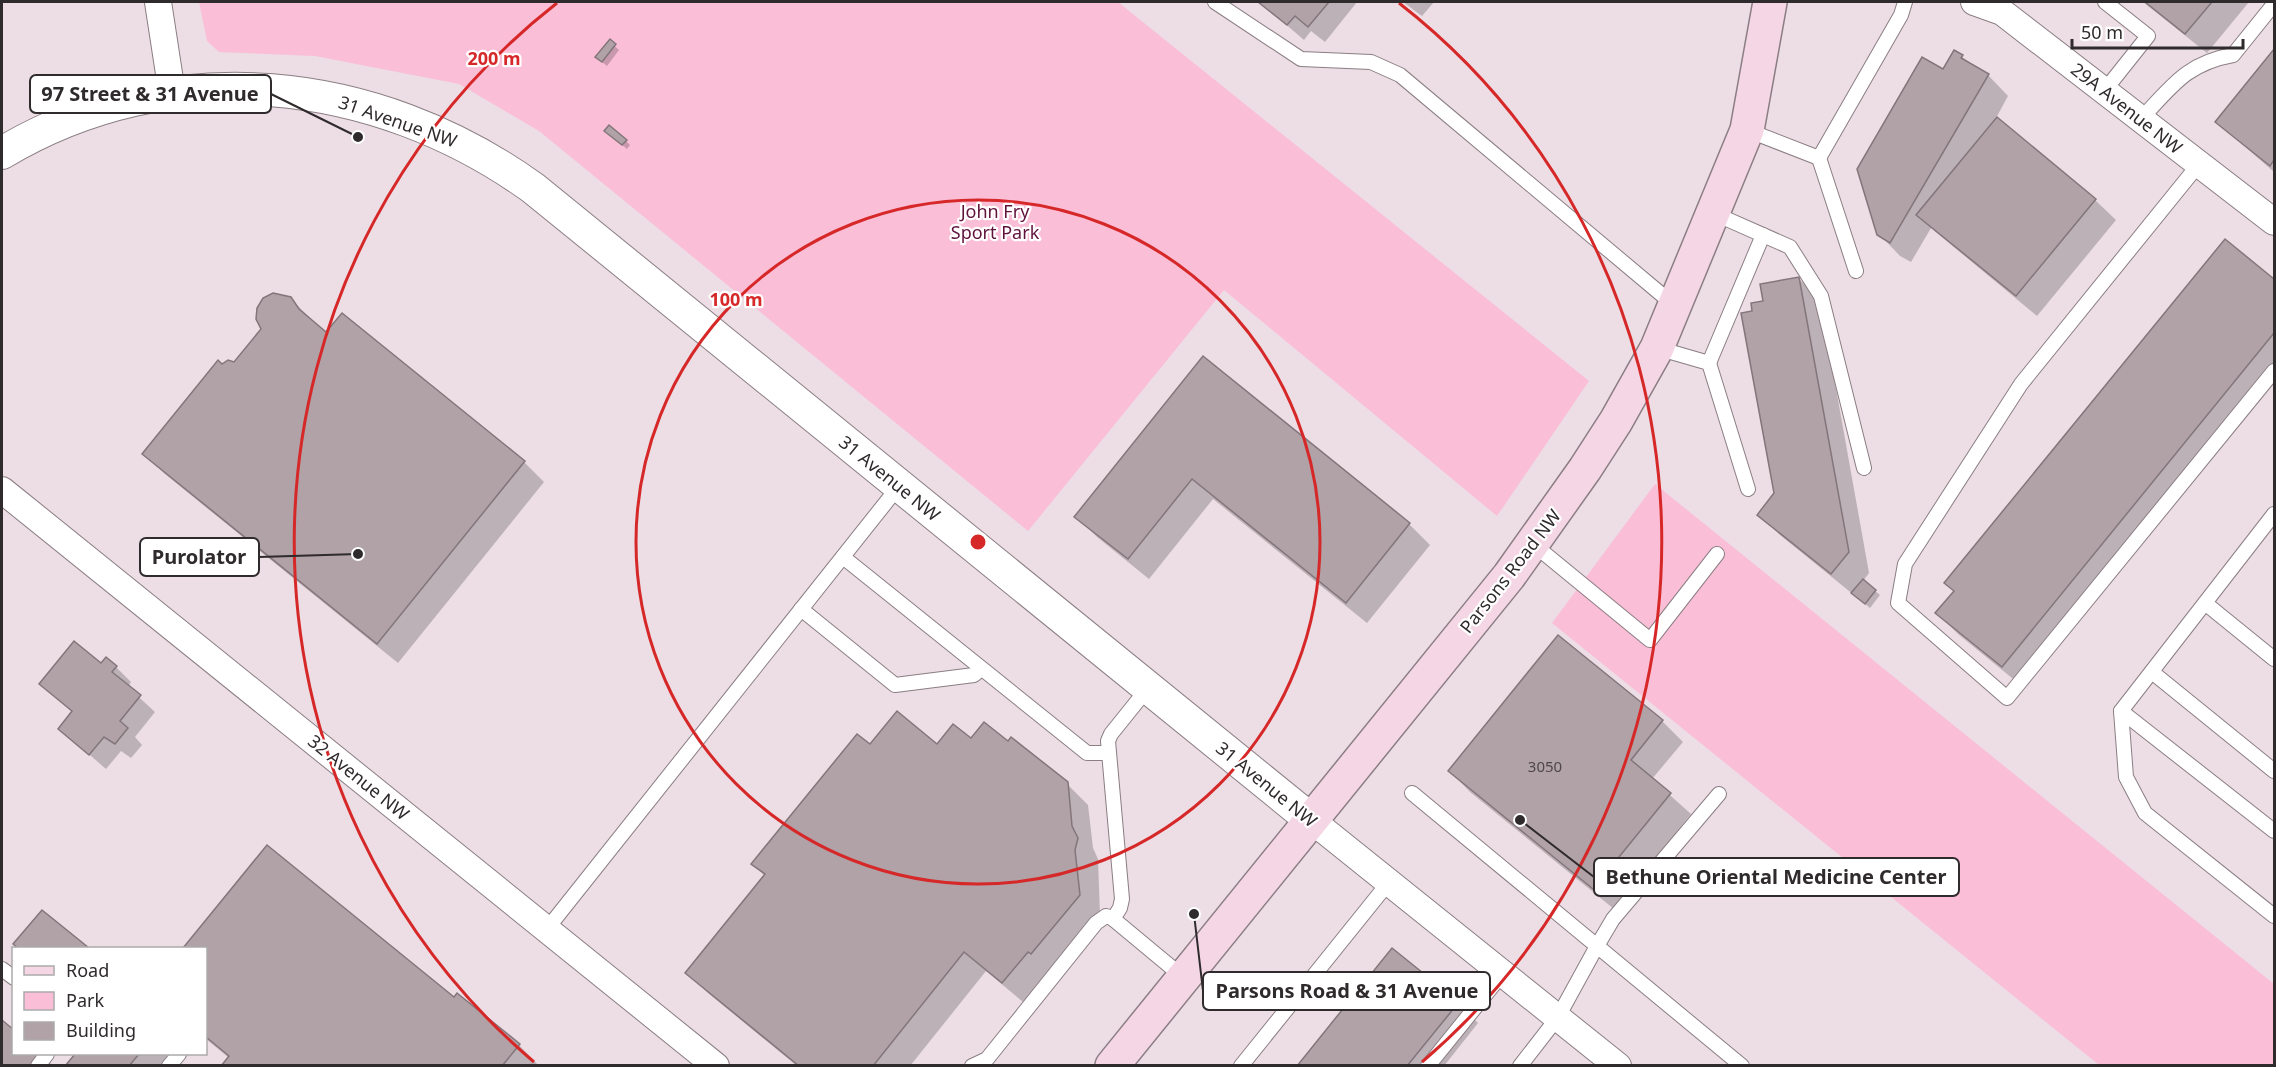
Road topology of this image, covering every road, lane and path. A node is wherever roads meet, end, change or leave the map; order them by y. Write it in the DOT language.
graph roads {
  1 [pos="158,2"];
  2 [pos="1215,2"];
  3 [pos="1770,2"];
  4 [pos="1905,2"];
  5 [pos="1974,2"];
  6 [pos="2105,2"];
  7 [pos="2274,4"];
  8 [pos="2005,7"];
  9 [pos="2105,90"];
  10 [pos="172,93"];
  11 [pos="2141,119"];
  12 [pos="1747,130"];
  13 [pos="2,153"];
  14 [pos="1819,158"];
  15 [pos="2199,164"];
  16 [pos="1713,213"];
  17 [pos="2274,222"];
  18 [pos="1763,235"];
  19 [pos="1856,271"];
  20 [pos="1675,307"];
  21 [pos="1657,348"];
  22 [pos="1709,363"];
  23 [pos="2274,371"];
  24 [pos="1864,468"];
  25 [pos="899,486"];
  26 [pos="1748,489"];
  27 [pos="2,490"];
  28 [pos="2274,514"];
  29 [pos="1533,544"];
  30 [pos="1717,554"];
  31 [pos="843,557"];
  32 [pos="2205,603"];
  33 [pos="801,609"];
  34 [pos="2274,659"];
  35 [pos="981,669"];
  36 [pos="2152,672"];
  37 [pos="1148,688"];
  38 [pos="2121,711"];
  39 [pos="1108,753"];
  40 [pos="2274,771"];
  41 [pos="1412,793"];
  42 [pos="1719,794"];
  43 [pos="1310,819"];
  44 [pos="2274,831"];
  45 [pos="1389,882"];
  46 [pos="2274,916"];
  47 [pos="1113,919"];
  48 [pos="547,929"];
  49 [pos="1597,946"];
  50 [pos="1503,974"];
  51 [pos="1183,977"];
  52 [pos="1558,1017"];
  53 [pos="716,1065"];
  54 [pos="972,1065"];
  55 [pos="1112,1065"];
  56 [pos="1241,1065"];
  57 [pos="1428,1065"];
  58 [pos="1520,1065"];
  59 [pos="1618,1065"];
  60 [pos="1742,1065"];
  1 -- 10 [label="street"];
  2 -- 20 [label="lane"];
  3 -- 12 [label="main road, Parsons Road NW"];
  4 -- 14 [label="lane"];
  5 -- 8 [label="street, 29A Avenue NW"];
  6 -- 9 [label="lane"];
  7 -- 11 [label="lane"];
  8 -- 9 [label="street, 29A Avenue NW"];
  9 -- 11 [label="street, 29A Avenue NW"];
  10 -- 13 [label="street, 31 Avenue NW"];
  10 -- 25 [label="street, 31 Avenue NW"];
  11 -- 15 [label="street, 29A Avenue NW"];
  12 -- 14 [label="lane"];
  12 -- 16 [label="main road, Parsons Road NW"];
  14 -- 19 [label="lane"];
  15 -- 17 [label="street, 29A Avenue NW"];
  15 -- 23 [label="lane"];
  16 -- 18 [label="lane"];
  16 -- 20 [label="main road, Parsons Road NW"];
  18 -- 22 [label="lane"];
  18 -- 24 [label="lane"];
  20 -- 21 [label="main road, Parsons Road NW"];
  21 -- 22 [label="lane"];
  21 -- 29 [label="main road, Parsons Road NW"];
  22 -- 26 [label="lane"];
  25 -- 31 [label="lane"];
  25 -- 37 [label="street, 31 Avenue NW"];
  27 -- 48 [label="street, 32 Avenue NW"];
  28 -- 32 [label="lane"];
  29 -- 30 [label="lane"];
  29 -- 43 [label="main road, Parsons Road NW"];
  31 -- 33 [label="lane"];
  31 -- 35 [label="lane"];
  32 -- 34 [label="lane"];
  32 -- 36 [label="lane"];
  33 -- 35 [label="lane"];
  33 -- 48 [label="lane"];
  35 -- 39 [label="lane"];
  36 -- 38 [label="lane"];
  36 -- 40 [label="lane"];
  37 -- 39 [label="lane"];
  37 -- 43 [label="street, 31 Avenue NW"];
  38 -- 44 [label="lane"];
  38 -- 46 [label="lane"];
  39 -- 47 [label="lane"];
  41 -- 49 [label="lane"];
  42 -- 49 [label="lane"];
  43 -- 45 [label="street, 31 Avenue NW"];
  43 -- 51 [label="main road, Parsons Road NW"];
  45 -- 50 [label="street, 31 Avenue NW"];
  45 -- 56 [label="lane"];
  47 -- 51 [label="lane"];
  47 -- 54 [label="lane"];
  48 -- 53 [label="street, 32 Avenue NW"];
  49 -- 52 [label="lane"];
  49 -- 60 [label="lane"];
  50 -- 52 [label="street, 31 Avenue NW"];
  50 -- 57 [label="lane"];
  51 -- 55 [label="main road, Parsons Road NW"];
  52 -- 58 [label="lane"];
  52 -- 59 [label="street, 31 Avenue NW"];
}
